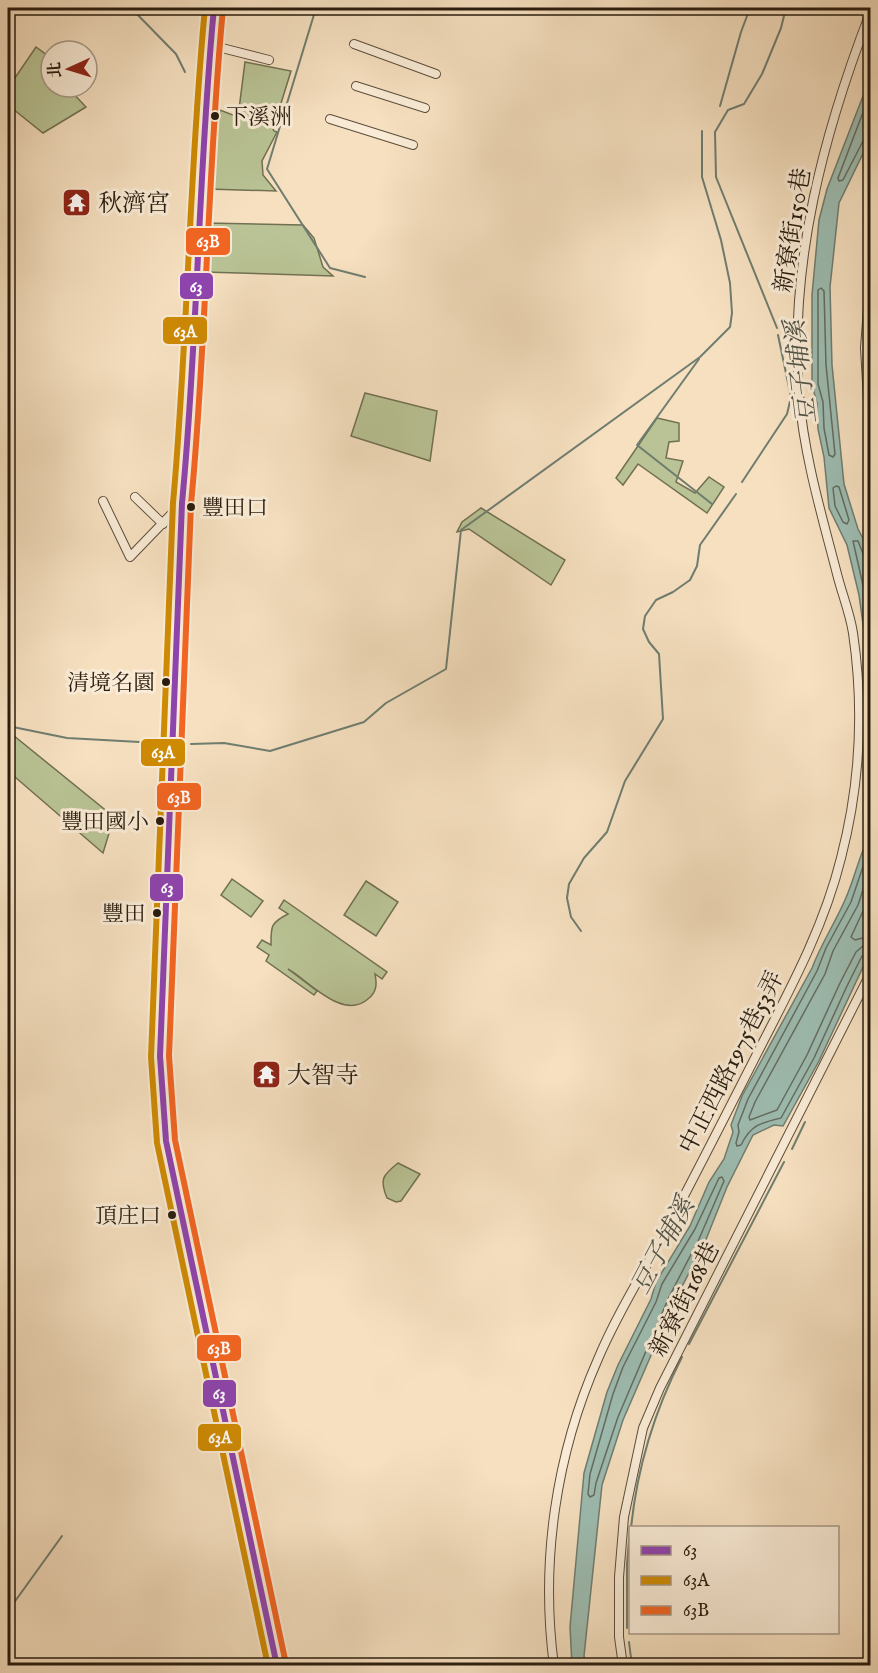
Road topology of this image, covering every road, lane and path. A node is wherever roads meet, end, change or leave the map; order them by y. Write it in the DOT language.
graph roads {
  1 [pos="214,8"];
  2 [pos="870,13"];
  3 [pos="354,44"];
  4 [pos="210,45"];
  5 [pos="269,60"];
  6 [pos="436,74"];
  7 [pos="356,86"];
  8 [pos="425,108"];
  9 [pos="330,119"];
  10 [pos="413,145"];
  11 [pos="870,282"];
  12 [pos="870,434"];
  13 [pos="135,497"];
  14 [pos="103,501"];
  15 [pos="182,503"];
  16 [pos="163,524"];
  17 [pos="826,530"];
  18 [pos="870,974"];
  19 [pos="277,1665"];
  20 [pos="554,1665"];
  21 [pos="623,1665"];
  1 -- 4 [label="main road"];
  2 -- 17 [label="street, 新寮街150巷"];
  3 -- 6 [label="street"];
  4 -- 5 [label="street"];
  4 -- 15 [label="main road"];
  7 -- 8 [label="street"];
  9 -- 10 [label="street"];
  11 -- 12 [label="street"];
  13 -- 16 [label="street"];
  14 -- 16 [label="street"];
  15 -- 16 [label="street"];
  15 -- 19 [label="main road"];
  17 -- 20 [label="street, 中正西路1975巷53弄"];
  18 -- 21 [label="street, 新寮街168巷"];
}
